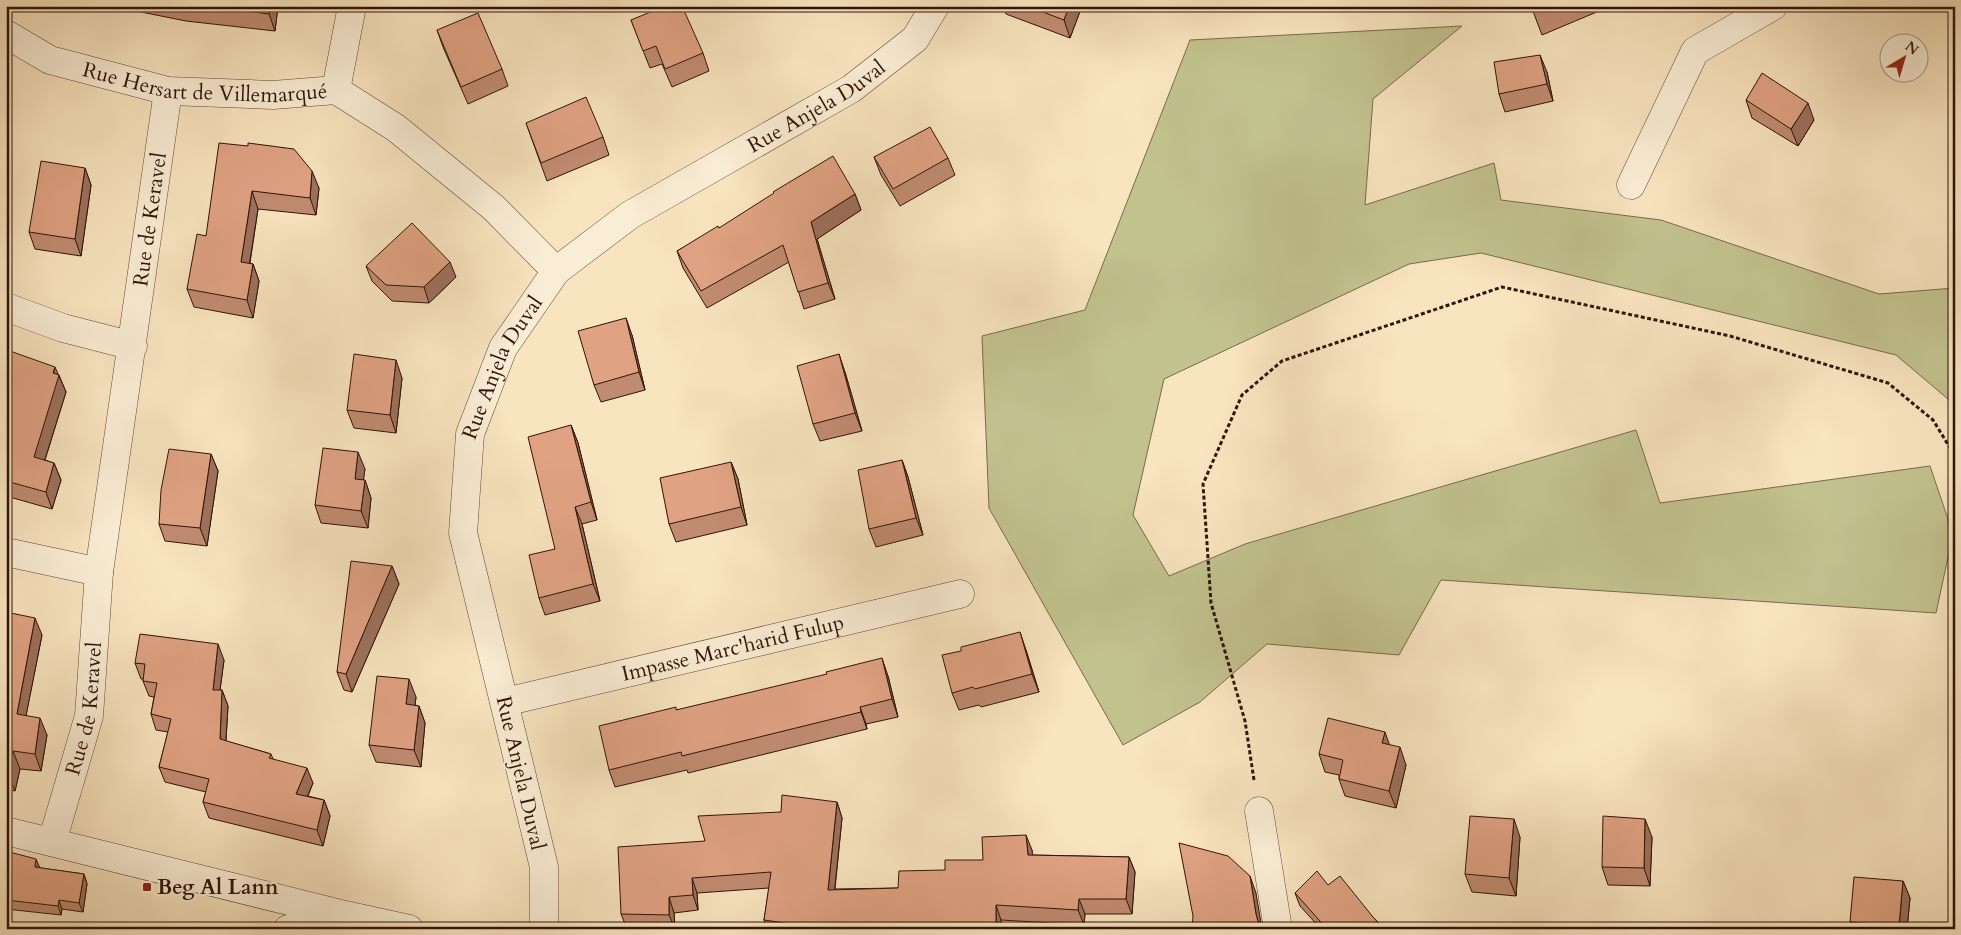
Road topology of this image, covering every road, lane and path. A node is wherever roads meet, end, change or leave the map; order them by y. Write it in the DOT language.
graph roads {
  1 [pos="352,6"];
  2 [pos="935,6"];
  3 [pos="1773,6"];
  4 [pos="6,34"];
  5 [pos="336,90"];
  6 [pos="168,92"];
  7 [pos="1631,185"];
  8 [pos="556,271"];
  9 [pos="6,308"];
  10 [pos="133,346"];
  11 [pos="1955,456"];
  12 [pos="6,552"];
  13 [pos="99,572"];
  14 [pos="960,594"];
  15 [pos="505,702"];
  16 [pos="1259,810"];
  17 [pos="6,831"];
  18 [pos="52,842"];
  19 [pos="345,915"];
  20 [pos="288,929"];
  21 [pos="409,929"];
  22 [pos="544,929"];
  23 [pos="1278,929"];
  1 -- 5 [label="street"];
  2 -- 8 [label="street, Rue Anjela Duval"];
  3 -- 7 [label="street"];
  4 -- 6 [label="street, Rue Hersart de Villemarqué"];
  5 -- 6 [label="street, Rue Hersart de Villemarqué"];
  5 -- 8 [label="street, Rue Hersart de Villemarqué"];
  6 -- 10 [label="street, Rue de Keravel"];
  8 -- 15 [label="street, Rue Anjela Duval"];
  9 -- 10 [label="street"];
  10 -- 13 [label="street, Rue de Keravel"];
  11 -- 16 [label="path"];
  12 -- 13 [label="street"];
  13 -- 18 [label="street, Rue de Keravel"];
  14 -- 15 [label="street, Impasse Marc'harid Fulup"];
  15 -- 22 [label="street, Rue Anjela Duval"];
  16 -- 23 [label="street"];
  17 -- 18 [label="street"];
  18 -- 19 [label="street"];
  19 -- 20 [label="street"];
  19 -- 21 [label="street"];
}
